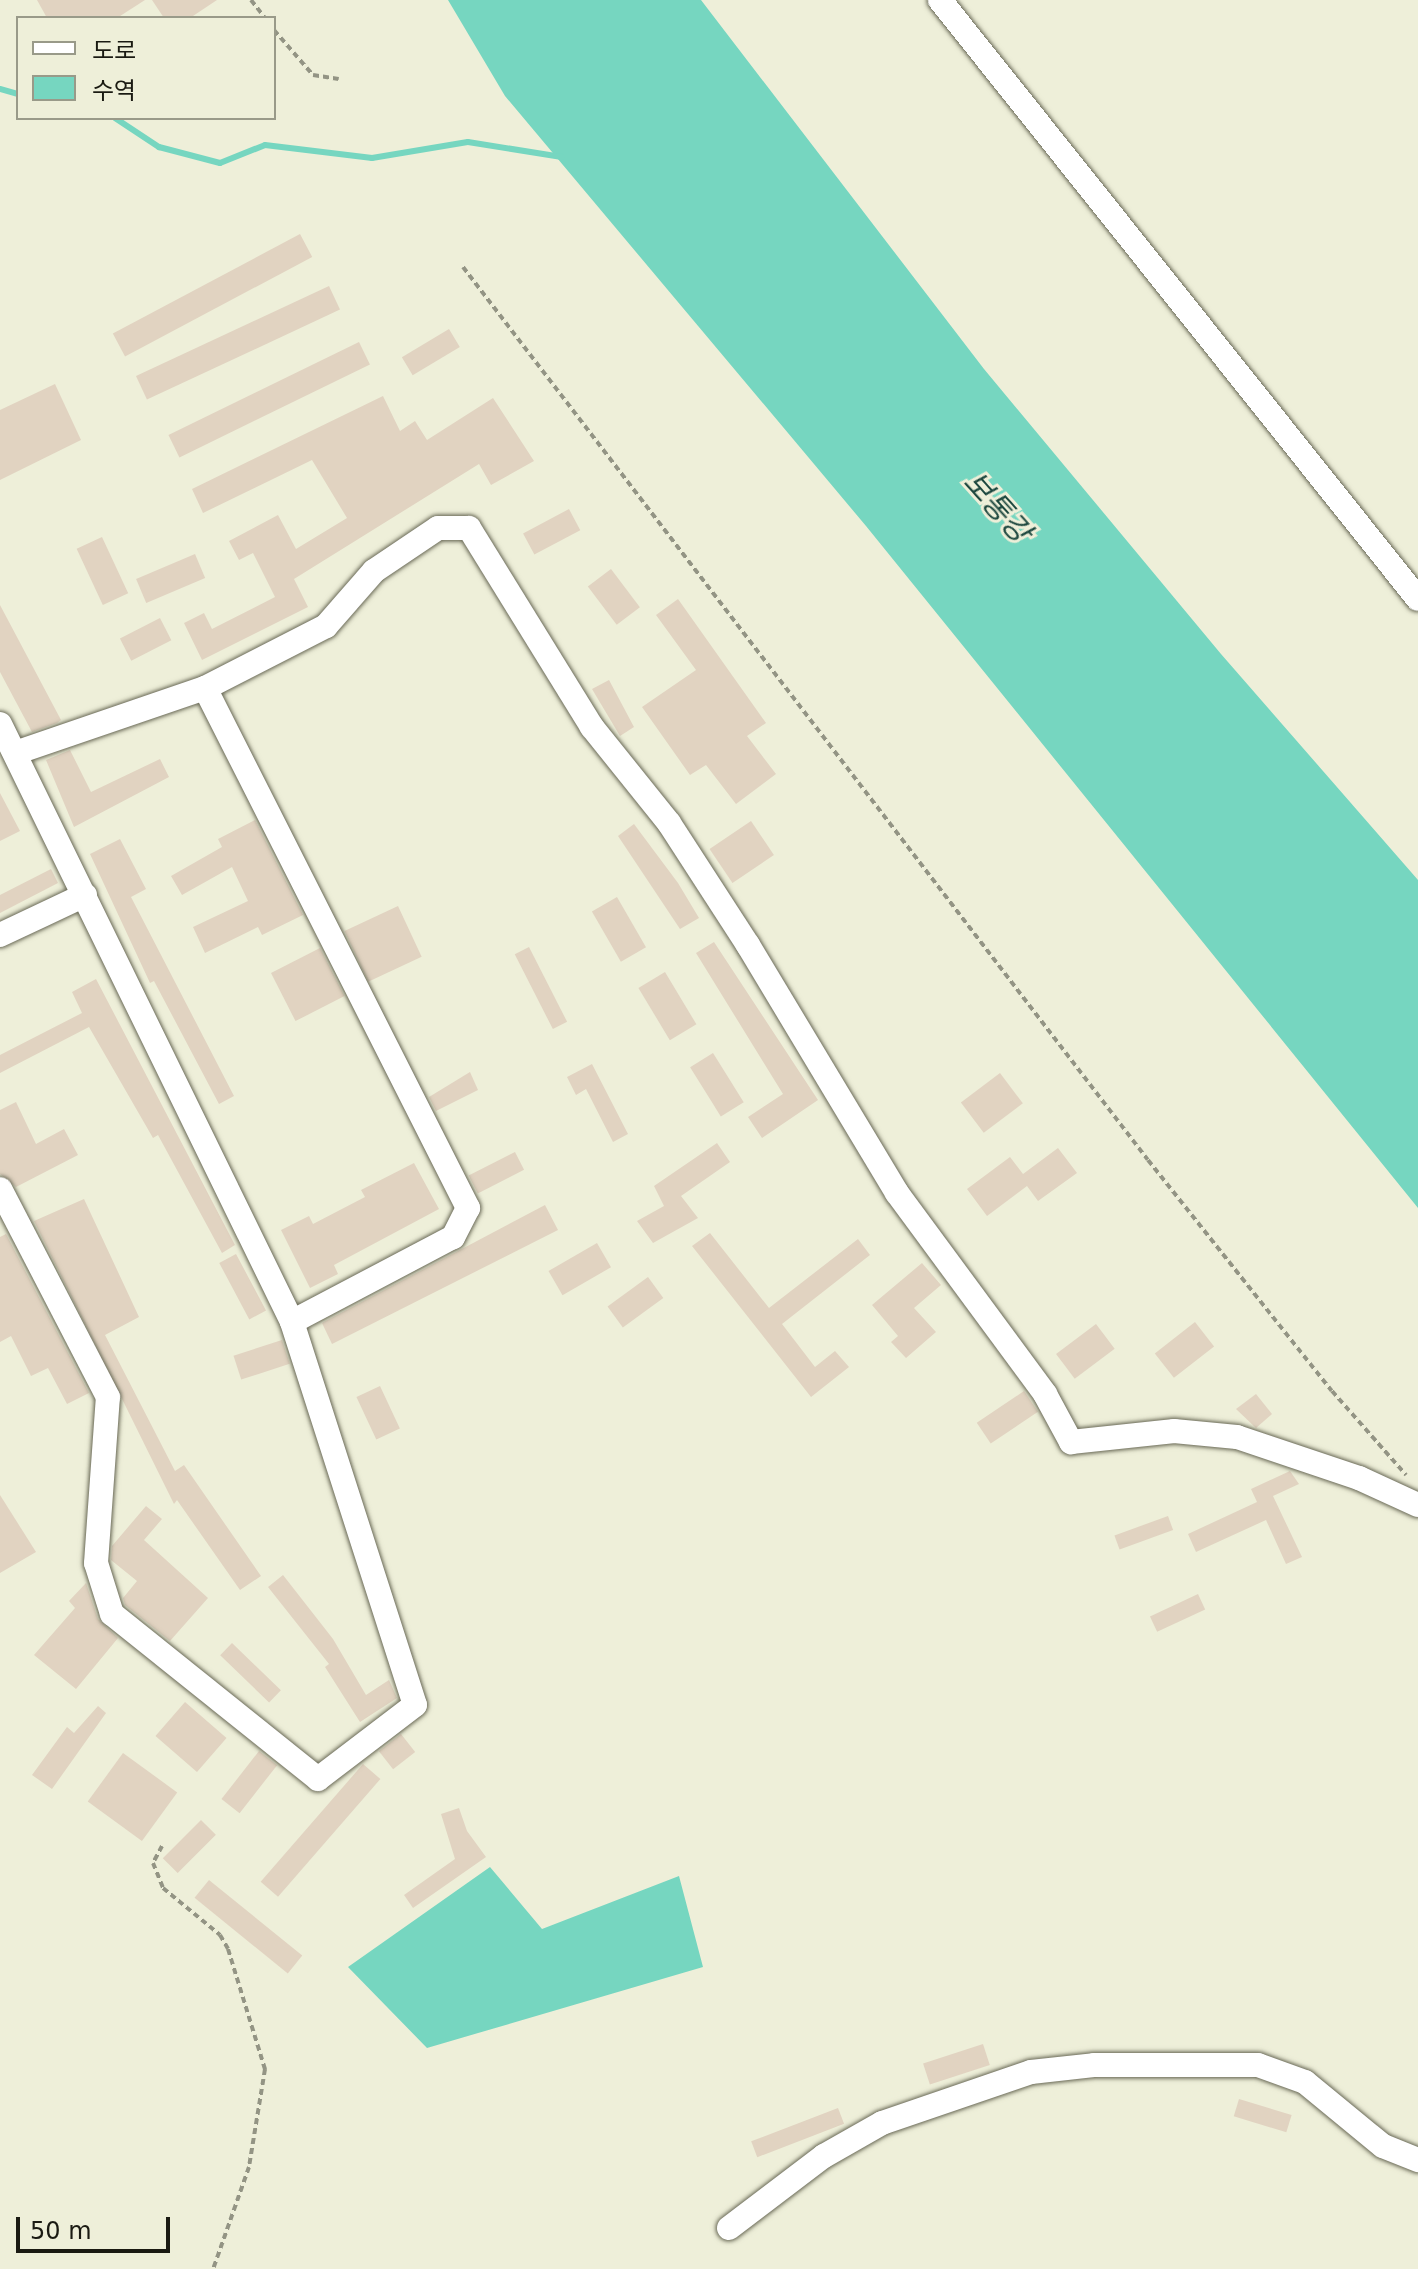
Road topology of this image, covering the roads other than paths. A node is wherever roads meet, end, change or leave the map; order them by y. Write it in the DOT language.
graph roads {
  1 [pos="940,0"];
  2 [pos="1418,599"];
  3 [pos="205,688"];
  4 [pos="0,724"];
  5 [pos="15,753"];
  6 [pos="85,895"];
  7 [pos="0,935"];
  8 [pos="0,1189"];
  9 [pos="292,1322"];
  10 [pos="1418,1505"];
  11 [pos="1418,2160"];
  12 [pos="729,2228"];
  1 -- 2 [label="street"];
  3 -- 5 [label="street"];
  3 -- 9 [label="street"];
  3 -- 10 [label="street"];
  4 -- 5 [label="street"];
  5 -- 6 [label="street"];
  6 -- 7 [label="street"];
  6 -- 9 [label="street"];
  8 -- 9 [label="street"];
  11 -- 12 [label="street"];
}
